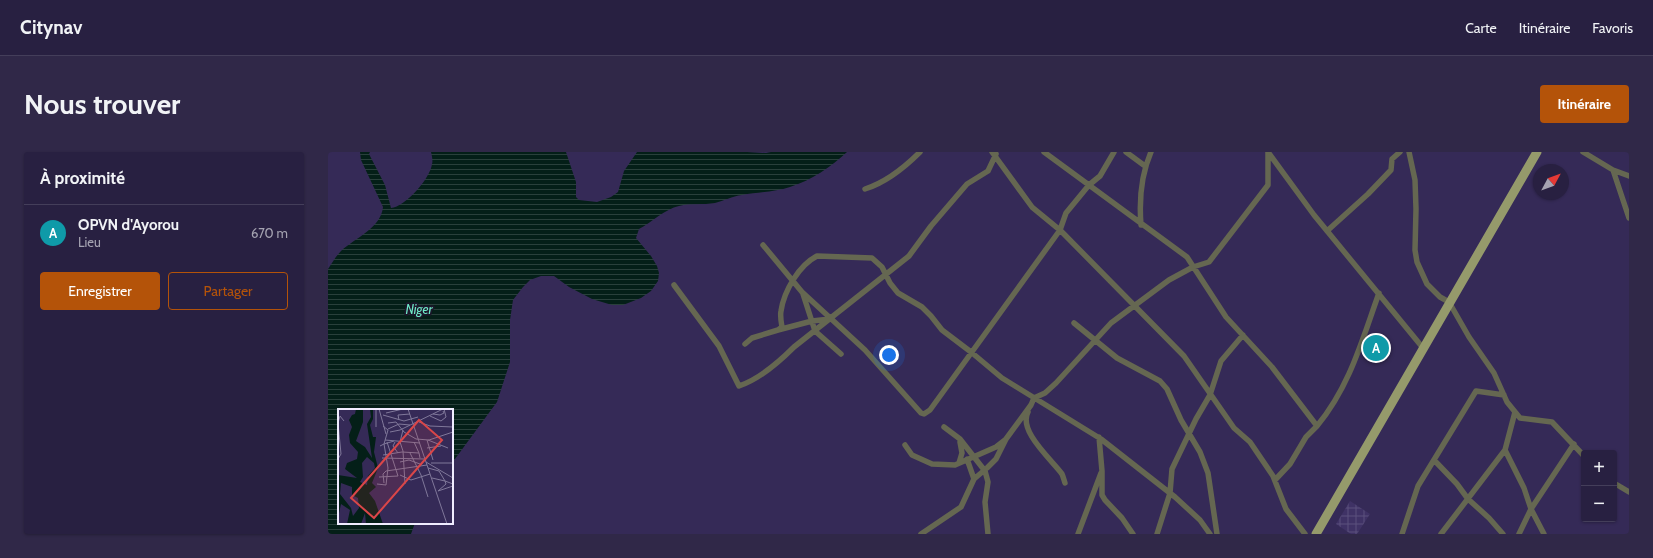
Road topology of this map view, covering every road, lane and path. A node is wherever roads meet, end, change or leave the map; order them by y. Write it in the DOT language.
graph roads {
  1 [pos="920,152"];
  2 [pos="1044,152"];
  3 [pos="1114,152"];
  4 [pos="1126,152"];
  5 [pos="1151,152"];
  6 [pos="1400,152"];
  7 [pos="1409,152"];
  8 [pos="1537,152"];
  9 [pos="1583,152"];
  10 [pos="995,153"];
  11 [pos="1145,166"];
  12 [pos="1613,170"];
  13 [pos="1629,176"];
  14 [pos="1089,185"];
  15 [pos="865,189"];
  16 [pos="1629,218"];
  17 [pos="1141,225"];
  18 [pos="1060,230"];
  19 [pos="1328,231"];
  20 [pos="763,245"];
  21 [pos="1193,266"];
  22 [pos="885,274"];
  23 [pos="792,280"];
  24 [pos="674,285"];
  25 [pos="802,292"];
  26 [pos="1379,293"];
  27 [pos="1449,302"];
  28 [pos="1134,307"];
  29 [pos="830,318"];
  30 [pos="812,321"];
  31 [pos="1074,323"];
  32 [pos="778,330"];
  33 [pos="815,330"];
  34 [pos="1243,335"];
  35 [pos="1094,340"];
  36 [pos="744,344"];
  37 [pos="1423,348"];
  38 [pos="972,352"];
  39 [pos="841,354"];
  40 [pos="1210,395"];
  41 [pos="1504,395"];
  42 [pos="1034,398"];
  43 [pos="1031,405"];
  44 [pos="1515,412"];
  45 [pos="1317,426"];
  46 [pos="944,427"];
  47 [pos="1189,434"];
  48 [pos="1099,437"];
  49 [pos="1006,438"];
  50 [pos="960,439"];
  51 [pos="1574,444"];
  52 [pos="905,445"];
  53 [pos="1505,450"];
  54 [pos="1581,452"];
  55 [pos="970,458"];
  56 [pos="1434,460"];
  57 [pos="959,463"];
  58 [pos="985,471"];
  59 [pos="1102,471"];
  60 [pos="974,479"];
  61 [pos="1275,480"];
  62 [pos="1065,483"];
  63 [pos="1617,485"];
  64 [pos="1629,492"];
  65 [pos="1170,493"];
  66 [pos="1468,499"];
  67 [pos="1531,509"];
  68 [pos="921,534"];
  69 [pos="988,534"];
  70 [pos="1078,534"];
  71 [pos="1133,534"];
  72 [pos="1158,534"];
  73 [pos="1210,534"];
  74 [pos="1217,534"];
  75 [pos="1305,534"];
  76 [pos="1316,534"];
  77 [pos="1402,534"];
  78 [pos="1441,534"];
  79 [pos="1503,534"];
  80 [pos="1519,534"];
  81 [pos="1544,534"];
  1 -- 15 [label="street"];
  2 -- 14 [label="street"];
  3 -- 14 [label="street"];
  4 -- 11 [label="street"];
  5 -- 11 [label="street"];
  6 -- 19 [label="street"];
  7 -- 27 [label="street"];
  8 -- 27 [label="main road"];
  9 -- 12 [label="street"];
  10 -- 18 [label="street"];
  10 -- 22 [label="street"];
  11 -- 17 [label="street"];
  12 -- 13 [label="street"];
  12 -- 16 [label="street"];
  14 -- 17 [label="street"];
  14 -- 18 [label="street"];
  17 -- 21 [label="street"];
  18 -- 28 [label="street"];
  18 -- 38 [label="street"];
  19 -- 21 [label="street"];
  19 -- 26 [label="street"];
  20 -- 23 [label="street"];
  21 -- 28 [label="street"];
  21 -- 34 [label="street"];
  22 -- 23 [label="street"];
  22 -- 29 [label="street"];
  22 -- 38 [label="street"];
  23 -- 25 [label="street"];
  23 -- 32 [label="street"];
  24 -- 33 [label="street"];
  25 -- 29 [label="street"];
  25 -- 30 [label="street"];
  26 -- 37 [label="street"];
  26 -- 45 [label="street"];
  27 -- 37 [label="main road"];
  27 -- 41 [label="street"];
  28 -- 35 [label="street"];
  28 -- 40 [label="street"];
  29 -- 30 [label="street"];
  29 -- 33 [label="street"];
  29 -- 38 [label="street"];
  30 -- 32 [label="street"];
  30 -- 33 [label="street"];
  31 -- 35 [label="street"];
  32 -- 36 [label="street"];
  33 -- 39 [label="street"];
  34 -- 40 [label="street"];
  34 -- 45 [label="street"];
  35 -- 42 [label="street"];
  35 -- 47 [label="street"];
  37 -- 76 [label="main road"];
  38 -- 42 [label="street"];
  40 -- 47 [label="street"];
  40 -- 61 [label="street"];
  41 -- 44 [label="street"];
  41 -- 56 [label="street"];
  42 -- 43 [label="street"];
  42 -- 48 [label="street"];
  43 -- 49 [label="street"];
  43 -- 62 [label="street"];
  44 -- 51 [label="street"];
  44 -- 53 [label="street"];
  45 -- 61 [label="street"];
  46 -- 50 [label="street"];
  47 -- 65 [label="street"];
  47 -- 74 [label="street"];
  48 -- 59 [label="street"];
  48 -- 65 [label="street"];
  49 -- 55 [label="street"];
  49 -- 58 [label="street"];
  50 -- 55 [label="street"];
  50 -- 57 [label="street"];
  51 -- 54 [label="street"];
  51 -- 67 [label="street"];
  52 -- 57 [label="street"];
  53 -- 66 [label="street"];
  53 -- 67 [label="street"];
  55 -- 57 [label="street"];
  55 -- 58 [label="street"];
  55 -- 60 [label="street"];
  56 -- 66 [label="street"];
  56 -- 77 [label="street"];
  58 -- 60 [label="street"];
  58 -- 69 [label="street"];
  59 -- 70 [label="street"];
  59 -- 71 [label="street"];
  60 -- 68 [label="street"];
  61 -- 75 [label="street"];
  63 -- 64 [label="street"];
  65 -- 72 [label="street"];
  65 -- 73 [label="street"];
  66 -- 78 [label="street"];
  66 -- 79 [label="street"];
  67 -- 80 [label="street"];
  67 -- 81 [label="street"];
}
